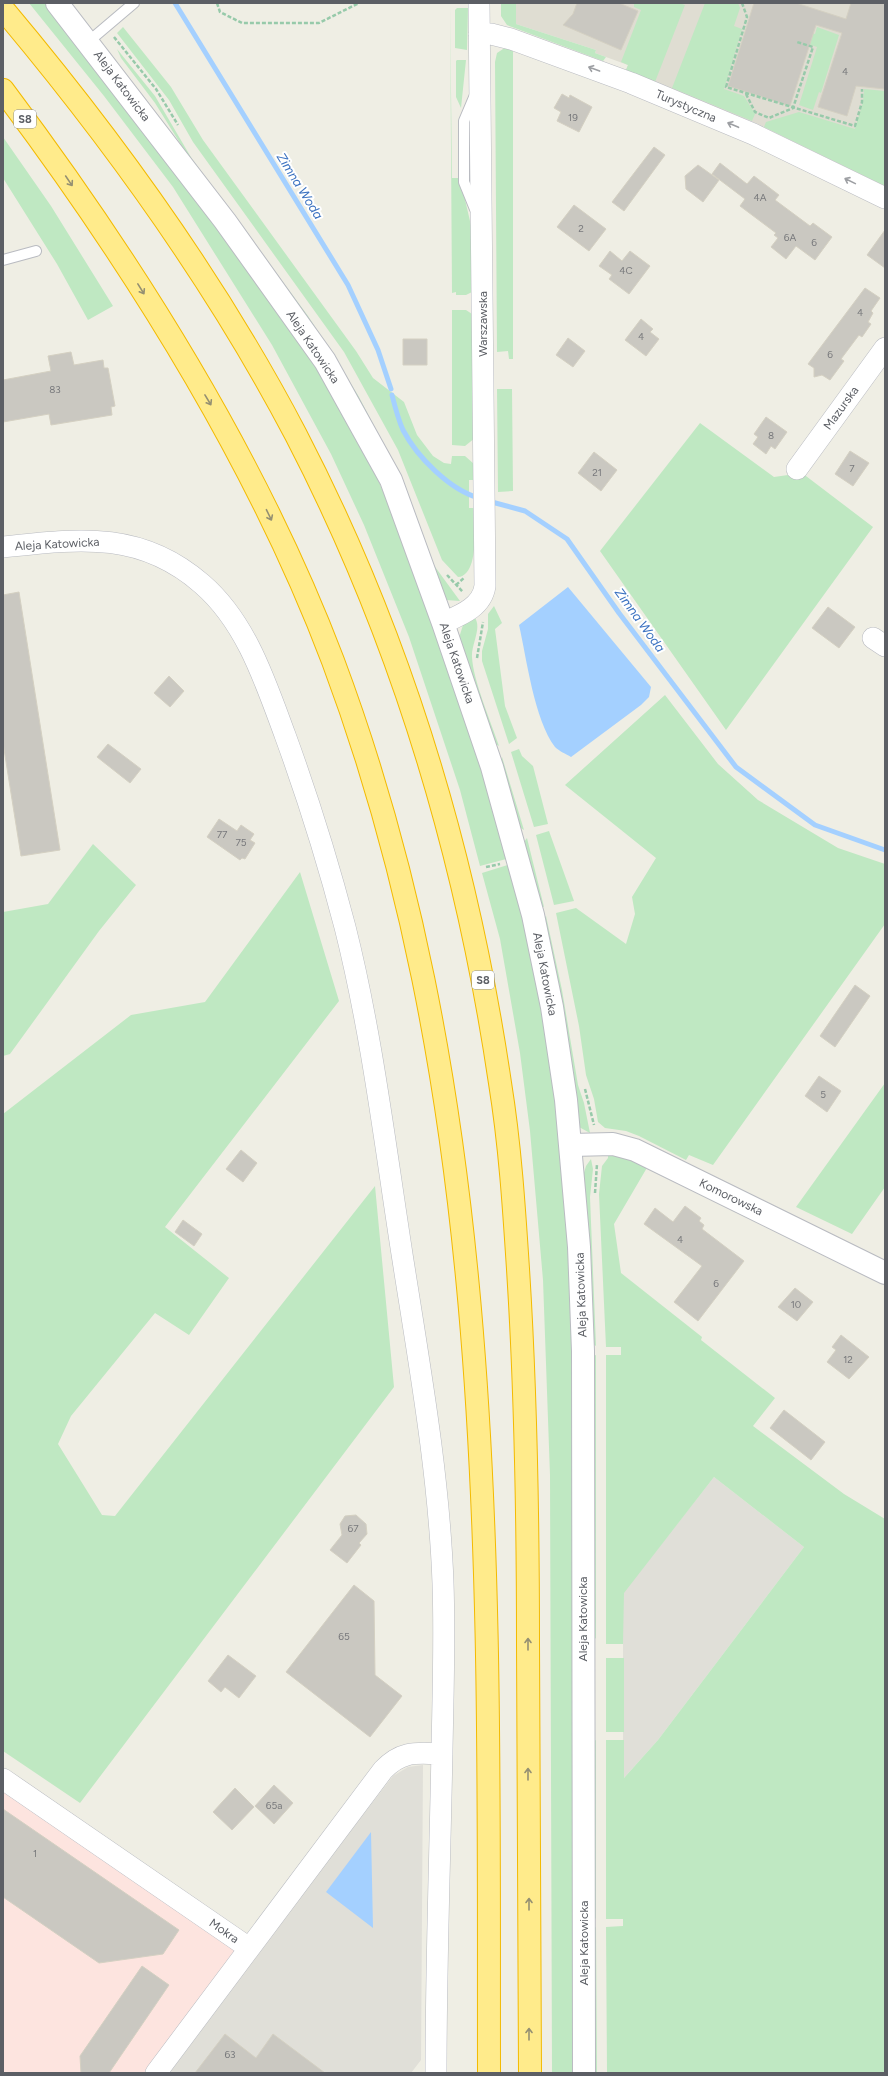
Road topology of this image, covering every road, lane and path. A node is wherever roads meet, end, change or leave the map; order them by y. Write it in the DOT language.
graph roads {
  1 [pos="57,3"];
  2 [pos="134,3"];
  3 [pos="217,3"];
  4 [pos="359,3"];
  5 [pos="479,3"];
  6 [pos="742,3"];
  7 [pos="123,6"];
  8 [pos="3,9"];
  9 [pos="479,34"];
  10 [pos="88,42"];
  11 [pos="797,42"];
  12 [pos="862,89"];
  13 [pos="3,90"];
  14 [pos="746,94"];
  15 [pos="793,108"];
  16 [pos="885,198"];
  17 [pos="36,251"];
  18 [pos="3,260"];
  19 [pos="885,348"];
  20 [pos="797,469"];
  21 [pos="3,547"];
  22 [pos="482,617"];
  23 [pos="443,623"];
  24 [pos="478,664"];
  25 [pos="491,866"];
  26 [pos="486,867"];
  27 [pos="571,1145"];
  28 [pos="885,1273"];
  29 [pos="442,1754"];
  30 [pos="3,1779"];
  31 [pos="248,1948"];
  32 [pos="156,2073"];
  33 [pos="436,2073"];
  34 [pos="489,2073"];
  35 [pos="530,2073"];
  36 [pos="584,2073"];
  1 -- 10 [label="street, Aleja Katowicka"];
  2 -- 7 [label="lane"];
  3 -- 4 [label="path"];
  5 -- 9 [label="street, Warszawska"];
  6 -- 14 [label="path"];
  7 -- 10 [label="lane"];
  35 -- 8 [label="highway, S8, one-way"];
  16 -- 9 [label="street, Turystyczna, one-way"];
  9 -- 23 [label="street, Warszawska"];
  10 -- 23 [label="street, Aleja Katowicka"];
  11 -- 15 [label="path"];
  12 -- 15 [label="path"];
  13 -- 34 [label="highway, S8, one-way"];
  14 -- 15 [label="path"];
  14 -- 15 [label="path"];
  17 -- 18 [label="lane"];
  19 -- 20 [label="street, Mazurska"];
  21 -- 29 [label="street, Aleja Katowicka"];
  22 -- 24 [label="path"];
  23 -- 27 [label="street, Aleja Katowicka"];
  25 -- 26 [label="path"];
  27 -- 28 [label="street, Komorowska"];
  27 -- 36 [label="street, Aleja Katowicka"];
  29 -- 31 [label="street, Mokra"];
  29 -- 33 [label="street, Aleja Katowicka"];
  30 -- 31 [label="street, Mokra"];
  31 -- 32 [label="street"];
}
